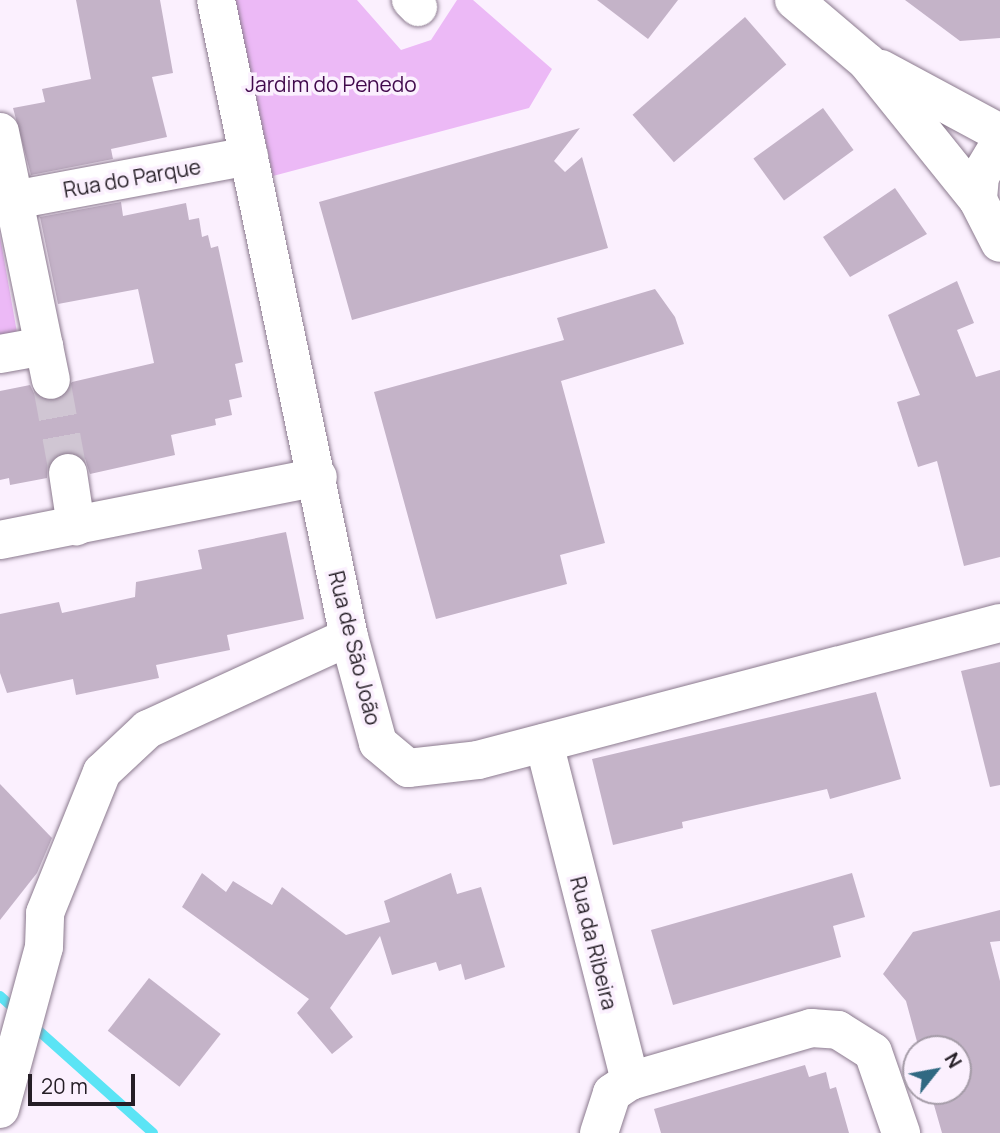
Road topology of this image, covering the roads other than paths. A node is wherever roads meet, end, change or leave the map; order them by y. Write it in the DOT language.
graph roads {
  1 [pos="216,0"];
  2 [pos="794,0"];
  3 [pos="867,62"];
  4 [pos="0,132"];
  5 [pos="1000,133"];
  6 [pos="1000,143"];
  7 [pos="250,156"];
  8 [pos="14,200"];
  9 [pos="988,222"];
  10 [pos="1000,262"];
  11 [pos="0,354"];
  12 [pos="68,473"];
  13 [pos="318,477"];
  14 [pos="76,526"];
  15 [pos="0,540"];
  16 [pos="1000,623"];
  17 [pos="349,637"];
  18 [pos="544,743"];
  19 [pos="630,1081"];
  20 [pos="0,1109"];
  21 [pos="599,1133"];
  22 [pos="901,1133"];
  1 -- 7 [label="street, Rua de São João"];
  2 -- 3 [label="street"];
  3 -- 5 [label="street"];
  3 -- 9 [label="street"];
  4 -- 8 [label="street"];
  6 -- 9 [label="street"];
  7 -- 8 [label="street, Rua do Parque"];
  7 -- 13 [label="street, Rua de São João"];
  8 -- 11 [label="street"];
  9 -- 10 [label="street"];
  12 -- 14 [label="street"];
  13 -- 14 [label="street"];
  13 -- 17 [label="street, Rua de São João"];
  14 -- 15 [label="street"];
  16 -- 18 [label="street, Rua de São João"];
  17 -- 18 [label="street, Rua de São João"];
  17 -- 20 [label="street"];
  18 -- 19 [label="street, Rua da Ribeira"];
  19 -- 21 [label="street"];
  19 -- 22 [label="street"];
}
